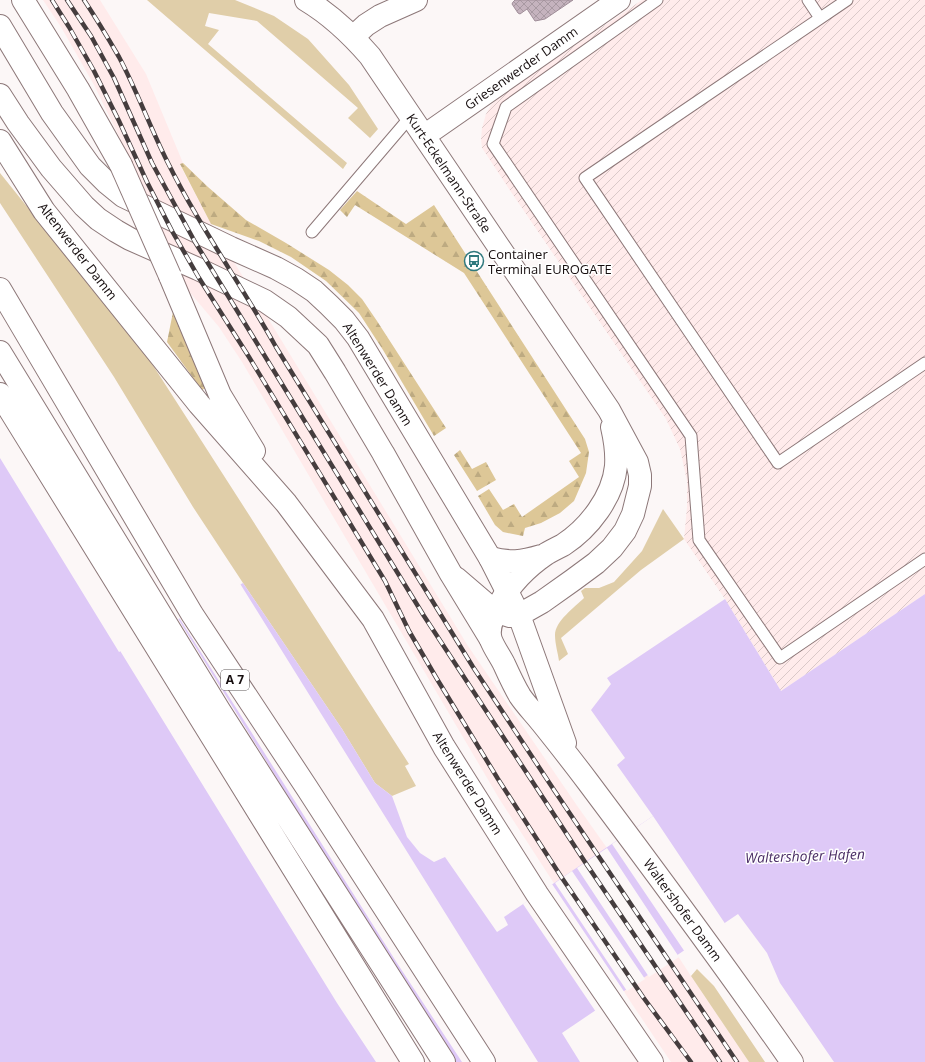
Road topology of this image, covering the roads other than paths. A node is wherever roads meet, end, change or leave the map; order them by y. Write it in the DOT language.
graph roads {
  1 [pos="23,0"];
  2 [pos="306,0"];
  3 [pos="416,0"];
  4 [pos="619,0"];
  5 [pos="657,0"];
  6 [pos="808,0"];
  7 [pos="847,0"];
  8 [pos="820,18"];
  9 [pos="0,26"];
  10 [pos="353,37"];
  11 [pos="0,95"];
  12 [pos="411,116"];
  13 [pos="424,136"];
  14 [pos="0,141"];
  15 [pos="312,232"];
  16 [pos="0,289"];
  17 [pos="0,352"];
  18 [pos="925,363"];
  19 [pos="0,394"];
  20 [pos="609,410"];
  21 [pos="286,503"];
  22 [pos="546,554"];
  23 [pos="490,558"];
  24 [pos="925,559"];
  25 [pos="451,574"];
  26 [pos="507,591"];
  27 [pos="496,611"];
  28 [pos="519,615"];
  29 [pos="490,638"];
  30 [pos="571,759"];
  31 [pos="412,1062"];
  32 [pos="444,1062"];
  33 [pos="484,1062"];
  34 [pos="652,1062"];
  35 [pos="792,1062"];
  1 -- 21 [label="main road, Altenwerder Damm, bridge"];
  2 -- 10 [label="main road, Kurt-Eckelmann-Straße"];
  3 -- 10 [label="main road"];
  4 -- 13 [label="main road, Griesenwerder Damm"];
  5 -- 24 [label="lane"];
  6 -- 8 [label="lane"];
  7 -- 8 [label="lane"];
  8 -- 18 [label="lane"];
  9 -- 23 [label="main road, Altenwerder Damm"];
  10 -- 12 [label="main road, Kurt-Eckelmann-Straße"];
  11 -- 25 [label="main road"];
  12 -- 13 [label="main road, Kurt-Eckelmann-Straße"];
  12 -- 15 [label="lane"];
  13 -- 20 [label="main road, Kurt-Eckelmann-Straße"];
  14 -- 21 [label="main road, Altenwerder Damm"];
  16 -- 33 [label="main road, A 7"];
  17 -- 32 [label="main road, A 7"];
  19 -- 31 [label="main road"];
  20 -- 22 [label="main road, Kurt-Eckelmann-Straße"];
  20 -- 28 [label="main road, Kurt-Eckelmann-Straße"];
  21 -- 34 [label="main road, Altenwerder Damm"];
  22 -- 23 [label="main road, Kurt-Eckelmann-Straße"];
  22 -- 26 [label="main road, Kurt-Eckelmann-Straße"];
  23 -- 26 [label="main road, Altenwerder Damm"];
  25 -- 27 [label="main road"];
  25 -- 29 [label="main road"];
  26 -- 27 [label="main road, Kurt-Eckelmann-Straße"];
  26 -- 28 [label="main road, Altenwerder Damm"];
  27 -- 28 [label="main road"];
  27 -- 29 [label="main road, Kurt-Eckelmann-Straße"];
  28 -- 30 [label="main road, Waltershofer Damm"];
  29 -- 30 [label="main road, Waltershofer Damm"];
  30 -- 35 [label="main road, Waltershofer Damm"];
}
